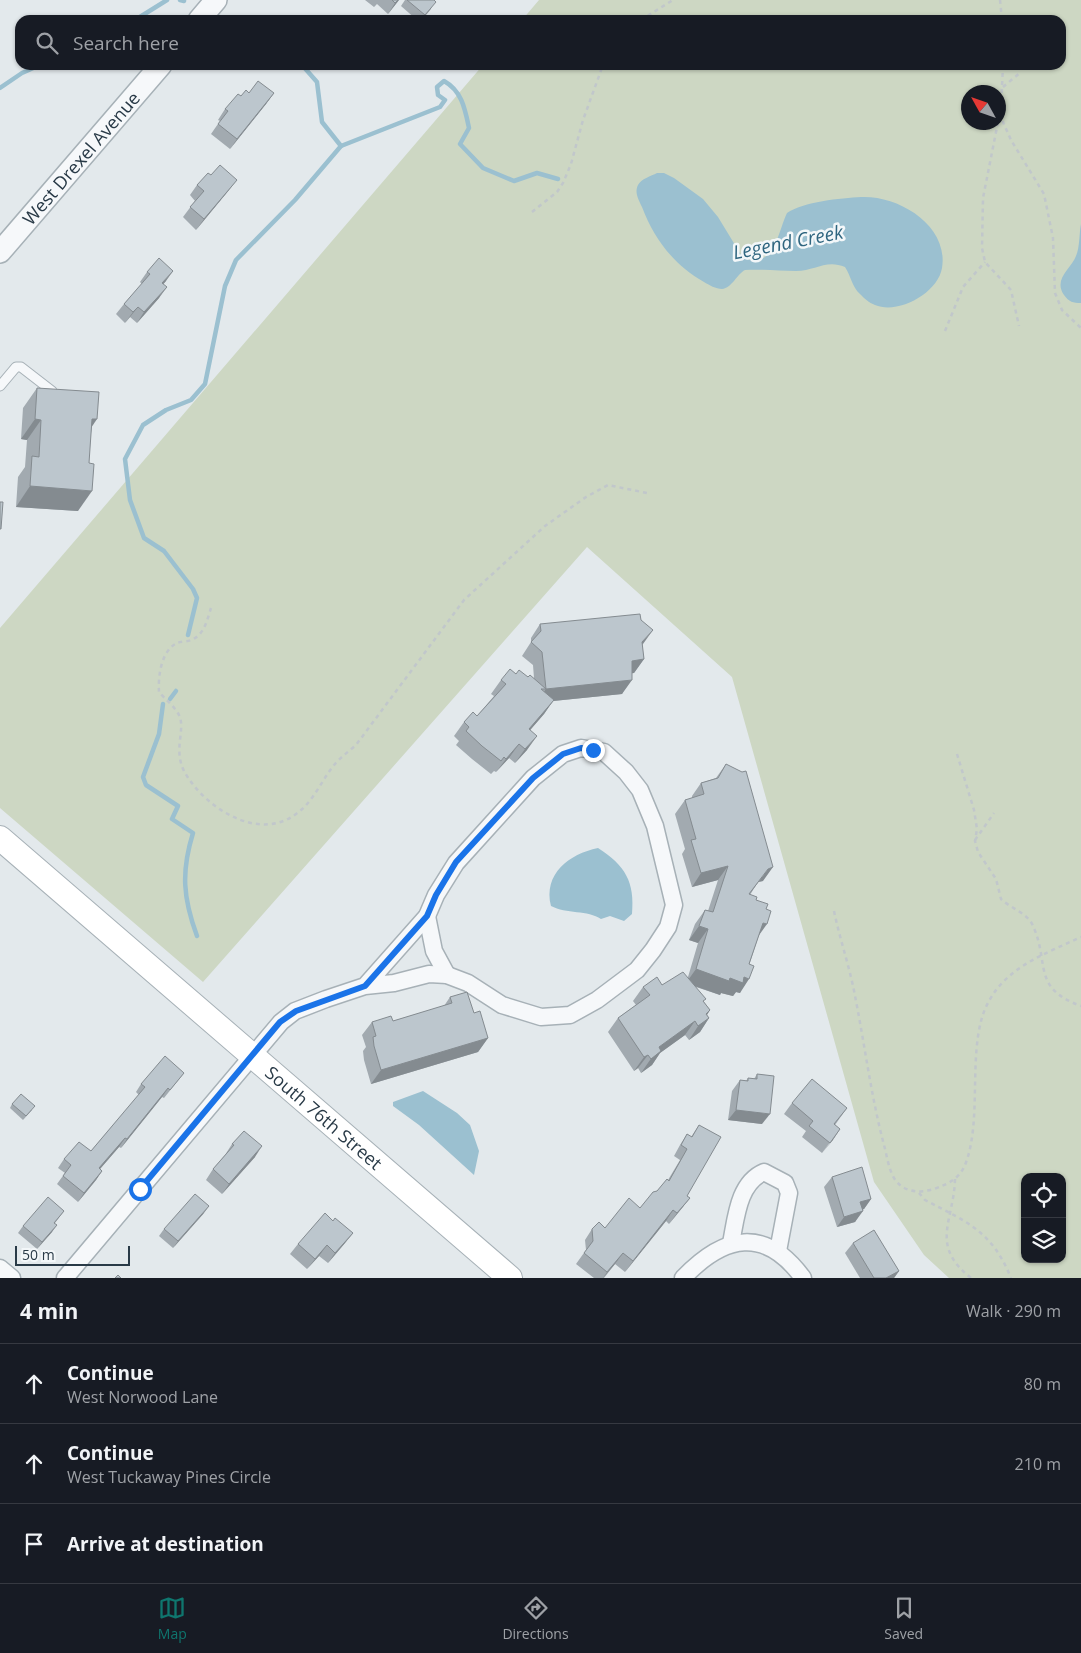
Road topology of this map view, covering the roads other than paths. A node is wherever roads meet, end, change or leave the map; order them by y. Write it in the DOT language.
graph roads {
  1 [pos="216,0"];
  2 [pos="203,15"];
  3 [pos="157,70"];
  4 [pos="0,252"];
  5 [pos="0,386"];
  6 [pos="54,405"];
  7 [pos="0,838"];
  8 [pos="427,916"];
  9 [pos="447,975"];
  10 [pos="365,986"];
  11 [pos="253,1056"];
  12 [pos="731,1243"];
  13 [pos="778,1251"];
  14 [pos="0,1268"];
  15 [pos="12,1278"];
  16 [pos="65,1278"];
  17 [pos="510,1278"];
  18 [pos="684,1278"];
  19 [pos="803,1278"];
  1 -- 2 [label="street"];
  3 -- 4 [label="street, West Drexel Avenue"];
  5 -- 6 [label="lane"];
  7 -- 11 [label="main road, South 76th Street"];
  8 -- 9 [label="street"];
  8 -- 9 [label="street"];
  8 -- 10 [label="street"];
  9 -- 10 [label="street"];
  10 -- 11 [label="street"];
  11 -- 16 [label="street"];
  11 -- 17 [label="main road, South 76th Street"];
  12 -- 13 [label="street"];
  12 -- 13 [label="street"];
  12 -- 18 [label="street"];
  13 -- 19 [label="street"];
  14 -- 15 [label="street"];
}
